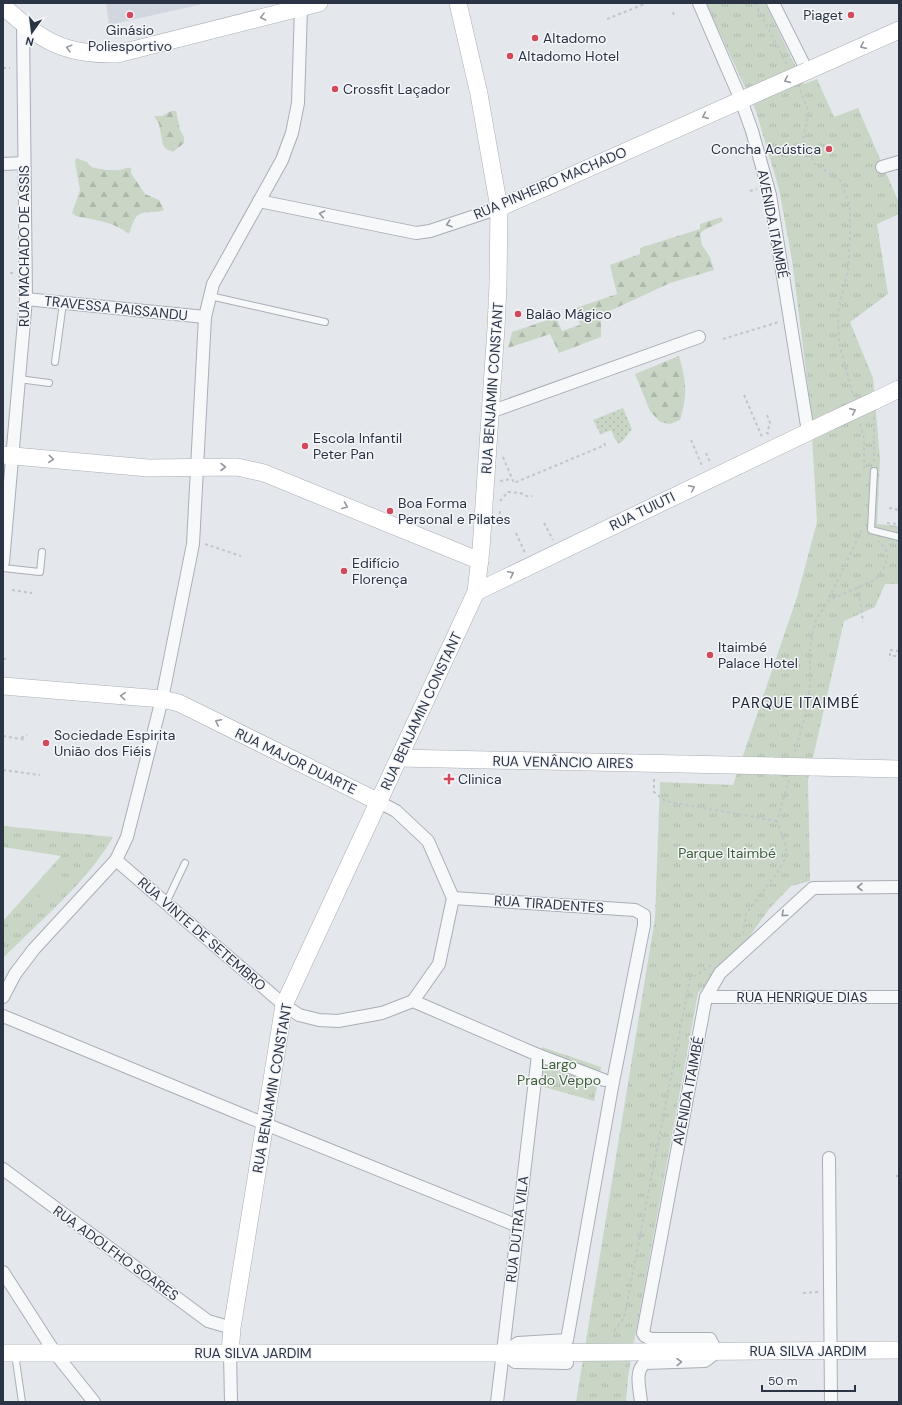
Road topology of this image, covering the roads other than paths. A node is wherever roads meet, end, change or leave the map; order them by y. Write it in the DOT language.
graph roads {
  1 [pos="319,3"];
  2 [pos="458,3"];
  3 [pos="699,3"];
  4 [pos="773,3"];
  5 [pos="3,6"];
  6 [pos="301,8"];
  7 [pos="23,25"];
  8 [pos="899,30"];
  9 [pos="807,71"];
  10 [pos="741,100"];
  11 [pos="899,162"];
  12 [pos="24,163"];
  13 [pos="3,164"];
  14 [pos="882,167"];
  15 [pos="259,201"];
  16 [pos="499,208"];
  17 [pos="210,296"];
  18 [pos="26,299"];
  19 [pos="63,303"];
  20 [pos="205,317"];
  21 [pos="325,322"];
  22 [pos="699,337"];
  23 [pos="56,362"];
  24 [pos="19,379"];
  25 [pos="49,383"];
  26 [pos="899,389"];
  27 [pos="490,412"];
  28 [pos="808,432"];
  29 [pos="8,456"];
  30 [pos="196,467"];
  31 [pos="874,471"];
  32 [pos="899,537"];
  33 [pos="42,552"];
  34 [pos="480,561"];
  35 [pos="3,562"];
  36 [pos="3,568"];
  37 [pos="476,592"];
  38 [pos="3,686"];
  39 [pos="162,699"];
  40 [pos="399,758"];
  41 [pos="899,769"];
  42 [pos="379,802"];
  43 [pos="116,860"];
  44 [pos="186,863"];
  45 [pos="899,887"];
  46 [pos="453,898"];
  47 [pos="166,903"];
  48 [pos="706,996"];
  49 [pos="3,997"];
  50 [pos="899,997"];
  51 [pos="413,1001"];
  52 [pos="284,1005"];
  53 [pos="6,1014"];
  54 [pos="538,1055"];
  55 [pos="604,1080"];
  56 [pos="265,1123"];
  57 [pos="828,1158"];
  58 [pos="3,1170"];
  59 [pos="518,1226"];
  60 [pos="3,1272"];
  61 [pos="232,1328"];
  62 [pos="899,1350"];
  63 [pos="831,1351"];
  64 [pos="717,1352"];
  65 [pos="9,1353"];
  66 [pos="55,1353"];
  67 [pos="230,1353"];
  68 [pos="503,1353"];
  69 [pos="567,1363"];
  70 [pos="22,1402"];
  71 [pos="94,1402"];
  72 [pos="231,1402"];
  73 [pos="497,1402"];
  74 [pos="641,1402"];
  75 [pos="831,1402"];
  1 -- 6 [label="street"];
  2 -- 16 [label="street, RUA BENJAMIN CONSTANT"];
  3 -- 10 [label="street, AVENIDA ITAIMBÉ"];
  4 -- 9 [label="street"];
  5 -- 7 [label="street"];
  6 -- 7 [label="street, one-way"];
  6 -- 15 [label="street"];
  7 -- 12 [label="street, RUA MACHADO DE ASSIS"];
  8 -- 9 [label="street, one-way"];
  9 -- 10 [label="street, RUA PINHEIRO MACHADO, one-way, bridge"];
  10 -- 16 [label="street, RUA PINHEIRO MACHADO, one-way"];
  10 -- 28 [label="street, AVENIDA ITAIMBÉ"];
  11 -- 14 [label="street"];
  12 -- 13 [label="street"];
  12 -- 18 [label="street, RUA MACHADO DE ASSIS"];
  16 -- 15 [label="street, RUA PINHEIRO MACHADO, one-way"];
  15 -- 17 [label="street"];
  16 -- 27 [label="street, RUA BENJAMIN CONSTANT"];
  17 -- 20 [label="street"];
  17 -- 21 [label="lane"];
  18 -- 19 [label="street, TRAVESSA PAISSANDU"];
  18 -- 24 [label="street, RUA MACHADO DE ASSIS"];
  19 -- 20 [label="street, TRAVESSA PAISSANDU"];
  19 -- 23 [label="lane"];
  20 -- 30 [label="street"];
  22 -- 27 [label="street"];
  24 -- 25 [label="lane"];
  24 -- 29 [label="street, RUA MACHADO DE ASSIS"];
  28 -- 26 [label="street, RUA TUIUTI, one-way, bridge"];
  27 -- 34 [label="street, RUA BENJAMIN CONSTANT"];
  37 -- 28 [label="street, RUA TUIUTI, one-way"];
  29 -- 30 [label="street, one-way"];
  29 -- 35 [label="street, RUA MACHADO DE ASSIS"];
  30 -- 34 [label="street, one-way"];
  30 -- 39 [label="street"];
  31 -- 32 [label="lane"];
  33 -- 36 [label="lane"];
  34 -- 37 [label="street, RUA BENJAMIN CONSTANT"];
  37 -- 40 [label="street, RUA BENJAMIN CONSTANT"];
  39 -- 38 [label="street, RUA MAJOR DUARTE, one-way"];
  42 -- 39 [label="street, RUA MAJOR DUARTE, one-way"];
  39 -- 43 [label="street"];
  40 -- 41 [label="street, RUA VENÂNCIO AIRES, bridge"];
  40 -- 42 [label="street, RUA BENJAMIN CONSTANT"];
  42 -- 46 [label="street, RUA MAJOR DUARTE"];
  42 -- 52 [label="street, RUA BENJAMIN CONSTANT"];
  43 -- 47 [label="street, RUA VINTE DE SETEMBRO"];
  43 -- 49 [label="street"];
  44 -- 47 [label="lane"];
  45 -- 48 [label="street, AVENIDA ITAIMBÉ, one-way"];
  46 -- 51 [label="street"];
  46 -- 68 [label="street, RUA TIRADENTES"];
  47 -- 52 [label="street, RUA VINTE DE SETEMBRO"];
  48 -- 50 [label="street, RUA HENRIQUE DIAS"];
  48 -- 64 [label="street, AVENIDA ITAIMBÉ"];
  51 -- 52 [label="street, RUA VINTE DE SETEMBRO"];
  51 -- 54 [label="street"];
  52 -- 56 [label="street, RUA BENJAMIN CONSTANT"];
  53 -- 56 [label="street"];
  54 -- 55 [label="street"];
  54 -- 59 [label="street, RUA DUTRA VILA"];
  56 -- 59 [label="street"];
  56 -- 61 [label="street, RUA BENJAMIN CONSTANT"];
  57 -- 63 [label="street"];
  58 -- 61 [label="street, RUA ADOLFHO SOARES"];
  59 -- 68 [label="street, RUA DUTRA VILA"];
  60 -- 66 [label="street"];
  61 -- 67 [label="street, RUA BENJAMIN CONSTANT"];
  62 -- 63 [label="street, RUA SILVA JARDIM"];
  63 -- 64 [label="street, RUA SILVA JARDIM"];
  63 -- 75 [label="street"];
  64 -- 68 [label="street, RUA SILVA JARDIM"];
  74 -- 64 [label="street, one-way"];
  65 -- 66 [label="street, RUA SILVA JARDIM"];
  65 -- 70 [label="lane"];
  66 -- 67 [label="street, RUA SILVA JARDIM"];
  66 -- 71 [label="street"];
  67 -- 68 [label="street, RUA SILVA JARDIM"];
  67 -- 72 [label="street, RUA BENJAMIN CONSTANT"];
  68 -- 69 [label="street, RUA SILVA JARDIM"];
  68 -- 73 [label="street, RUA DUTRA VILA"];
}
